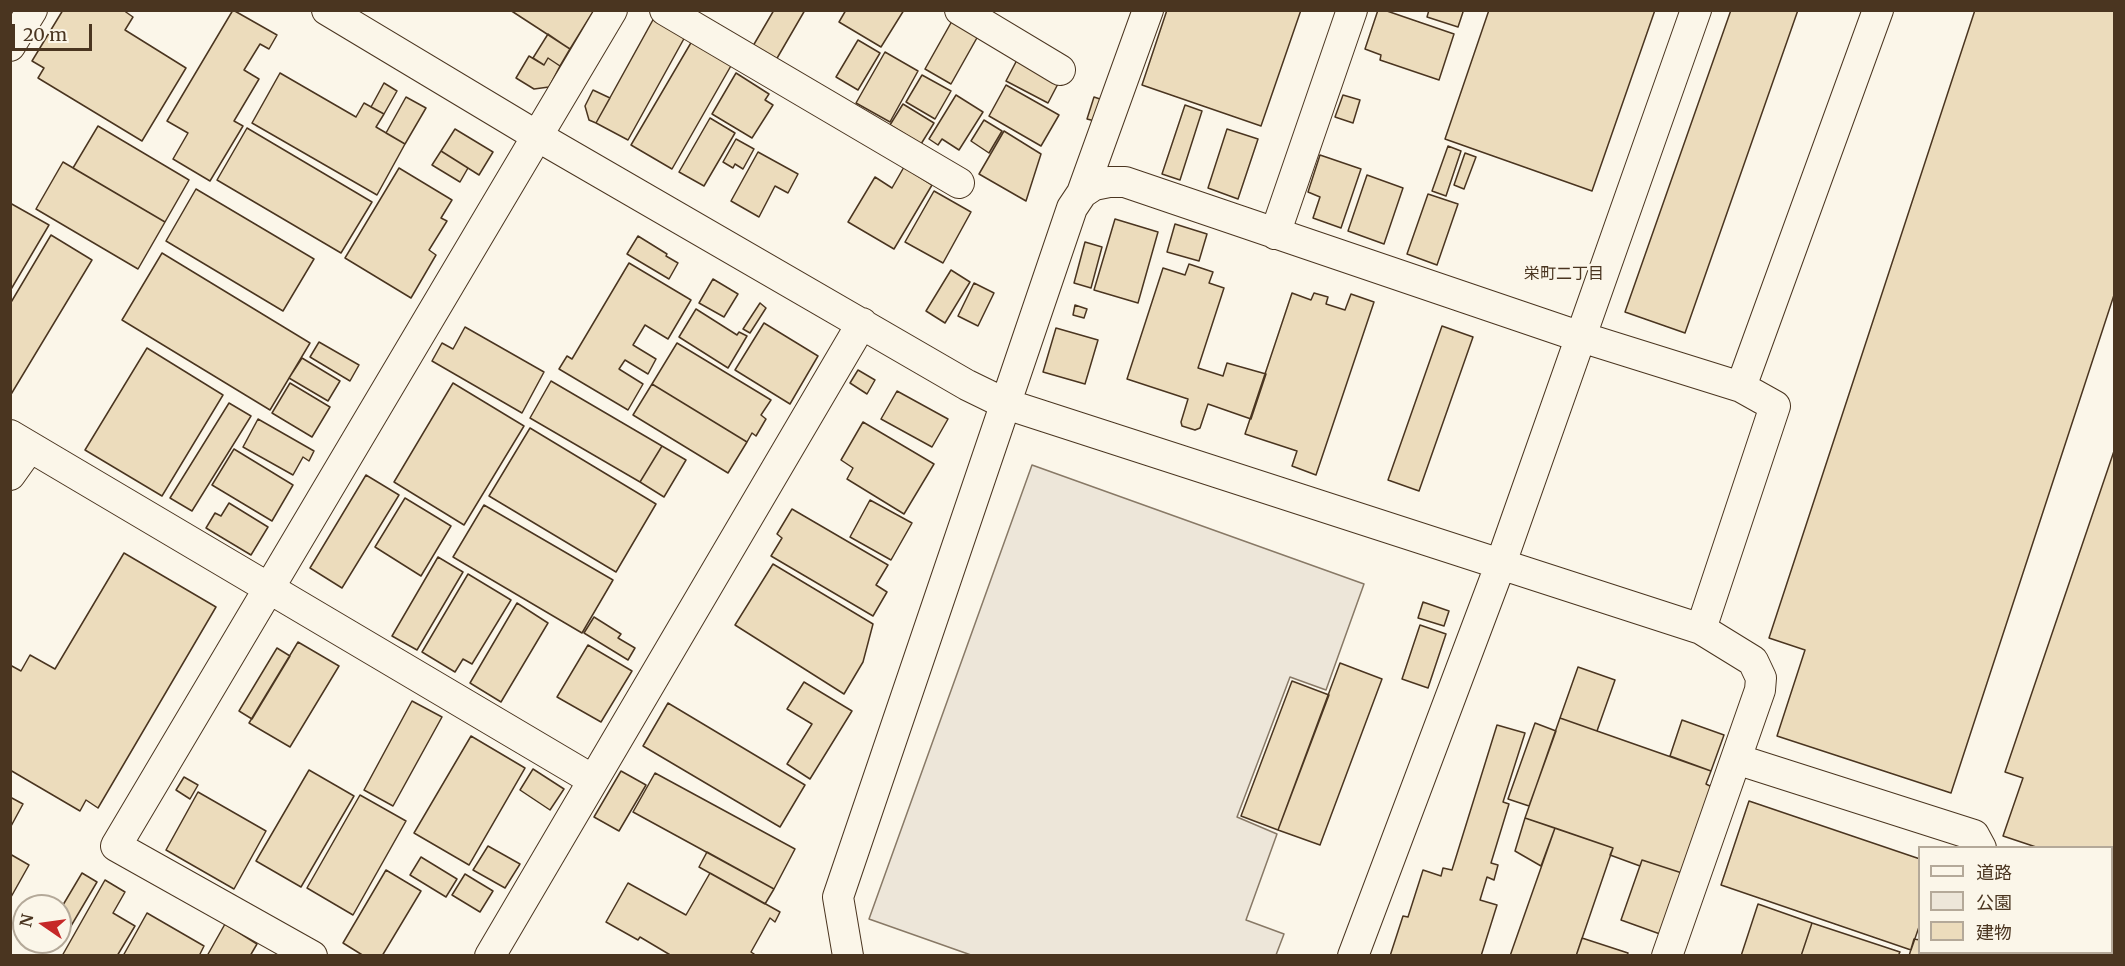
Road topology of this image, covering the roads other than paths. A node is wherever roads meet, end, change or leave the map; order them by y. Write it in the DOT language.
graph roads {
  1 [pos="32,10"];
  2 [pos="327,10"];
  3 [pos="612,10"];
  4 [pos="665,10"];
  5 [pos="960,10"];
  6 [pos="1148,10"];
  7 [pos="1352,10"];
  8 [pos="1696,10"];
  9 [pos="1878,10"];
  10 [pos="10,46"];
  11 [pos="1060,70"];
  12 [pos="537,136"];
  13 [pos="959,183"];
  14 [pos="1082,193"];
  15 [pos="1275,234"];
  16 [pos="862,323"];
  17 [pos="1581,337"];
  18 [pos="1741,387"];
  19 [pos="1006,404"];
  20 [pos="20,441"];
  21 [pos="10,475"];
  22 [pos="1501,563"];
  23 [pos="269,587"];
  24 [pos="1701,629"];
  25 [pos="1736,759"];
  26 [pos="593,780"];
  27 [pos="1980,846"];
  28 [pos="312,956"];
  29 [pos="490,956"];
  30 [pos="848,956"];
  31 [pos="1353,956"];
  32 [pos="1667,956"];
  1 -- 10 [label="street"];
  2 -- 12 [label="street"];
  3 -- 12 [label="street"];
  4 -- 13 [label="street"];
  5 -- 11 [label="street"];
  6 -- 14 [label="street"];
  7 -- 15 [label="street"];
  8 -- 17 [label="street"];
  9 -- 18 [label="street"];
  12 -- 16 [label="street"];
  12 -- 23 [label="street"];
  14 -- 15 [label="street"];
  14 -- 19 [label="street"];
  15 -- 17 [label="street"];
  16 -- 19 [label="street"];
  16 -- 26 [label="street"];
  17 -- 18 [label="street"];
  17 -- 22 [label="street"];
  18 -- 24 [label="street"];
  19 -- 22 [label="street"];
  19 -- 30 [label="street"];
  20 -- 21 [label="street"];
  20 -- 23 [label="street"];
  22 -- 24 [label="street"];
  22 -- 31 [label="street"];
  23 -- 26 [label="street"];
  23 -- 28 [label="street"];
  24 -- 25 [label="street"];
  25 -- 27 [label="street"];
  25 -- 32 [label="street"];
  26 -- 29 [label="street"];
}
